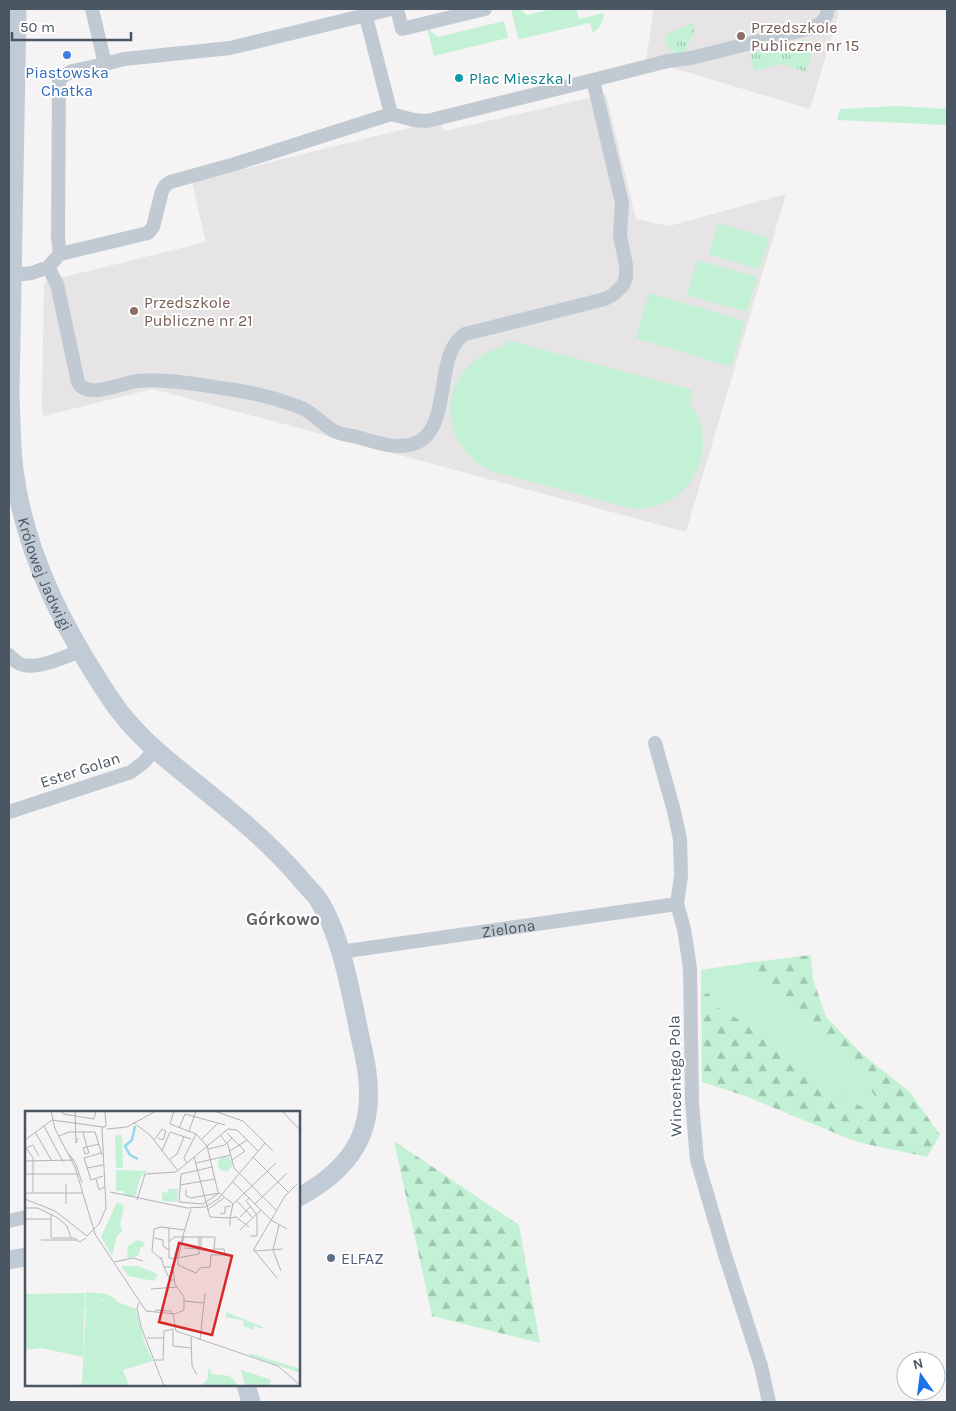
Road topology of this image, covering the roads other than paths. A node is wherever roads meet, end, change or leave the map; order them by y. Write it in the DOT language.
graph roads {
  1 [pos="17,9"];
  2 [pos="92,9"];
  3 [pos="391,9"];
  4 [pos="396,9"];
  5 [pos="485,9"];
  6 [pos="828,9"];
  7 [pos="364,12"];
  8 [pos="105,64"];
  9 [pos="593,80"];
  10 [pos="390,114"];
  11 [pos="60,254"];
  12 [pos="48,267"];
  13 [pos="13,275"];
  14 [pos="10,295"];
  15 [pos="10,440"];
  16 [pos="80,651"];
  17 [pos="9,655"];
  18 [pos="655,743"];
  19 [pos="154,750"];
  20 [pos="9,812"];
  21 [pos="677,904"];
  22 [pos="340,952"];
  23 [pos="300,1196"];
  24 [pos="25,1217"];
  25 [pos="9,1221"];
  26 [pos="25,1257"];
  27 [pos="9,1260"];
  28 [pos="246,1386"];
  29 [pos="251,1402"];
  30 [pos="769,1402"];
  1 -- 13 [label="street, Królowej Jadwigi"];
  2 -- 8 [label="street"];
  3 -- 7 [label="street"];
  4 -- 5 [label="street"];
  6 -- 9 [label="street"];
  7 -- 8 [label="street"];
  7 -- 10 [label="street"];
  8 -- 11 [label="street"];
  9 -- 10 [label="street"];
  9 -- 12 [label="street"];
  10 -- 11 [label="street"];
  11 -- 12 [label="street"];
  12 -- 13 [label="street"];
  13 -- 14 [label="street, Królowej Jadwigi"];
  14 -- 15 [label="street, Królowej Jadwigi"];
  15 -- 16 [label="street, Królowej Jadwigi"];
  16 -- 17 [label="street"];
  16 -- 19 [label="street, Królowej Jadwigi"];
  18 -- 21 [label="street, Wincentego Pola"];
  19 -- 20 [label="street, Ester Golan"];
  19 -- 22 [label="street"];
  21 -- 22 [label="street, Zielona"];
  21 -- 30 [label="street, Wincentego Pola"];
  22 -- 23 [label="street"];
  24 -- 25 [label="street"];
  26 -- 27 [label="street"];
  28 -- 29 [label="street"];
}
